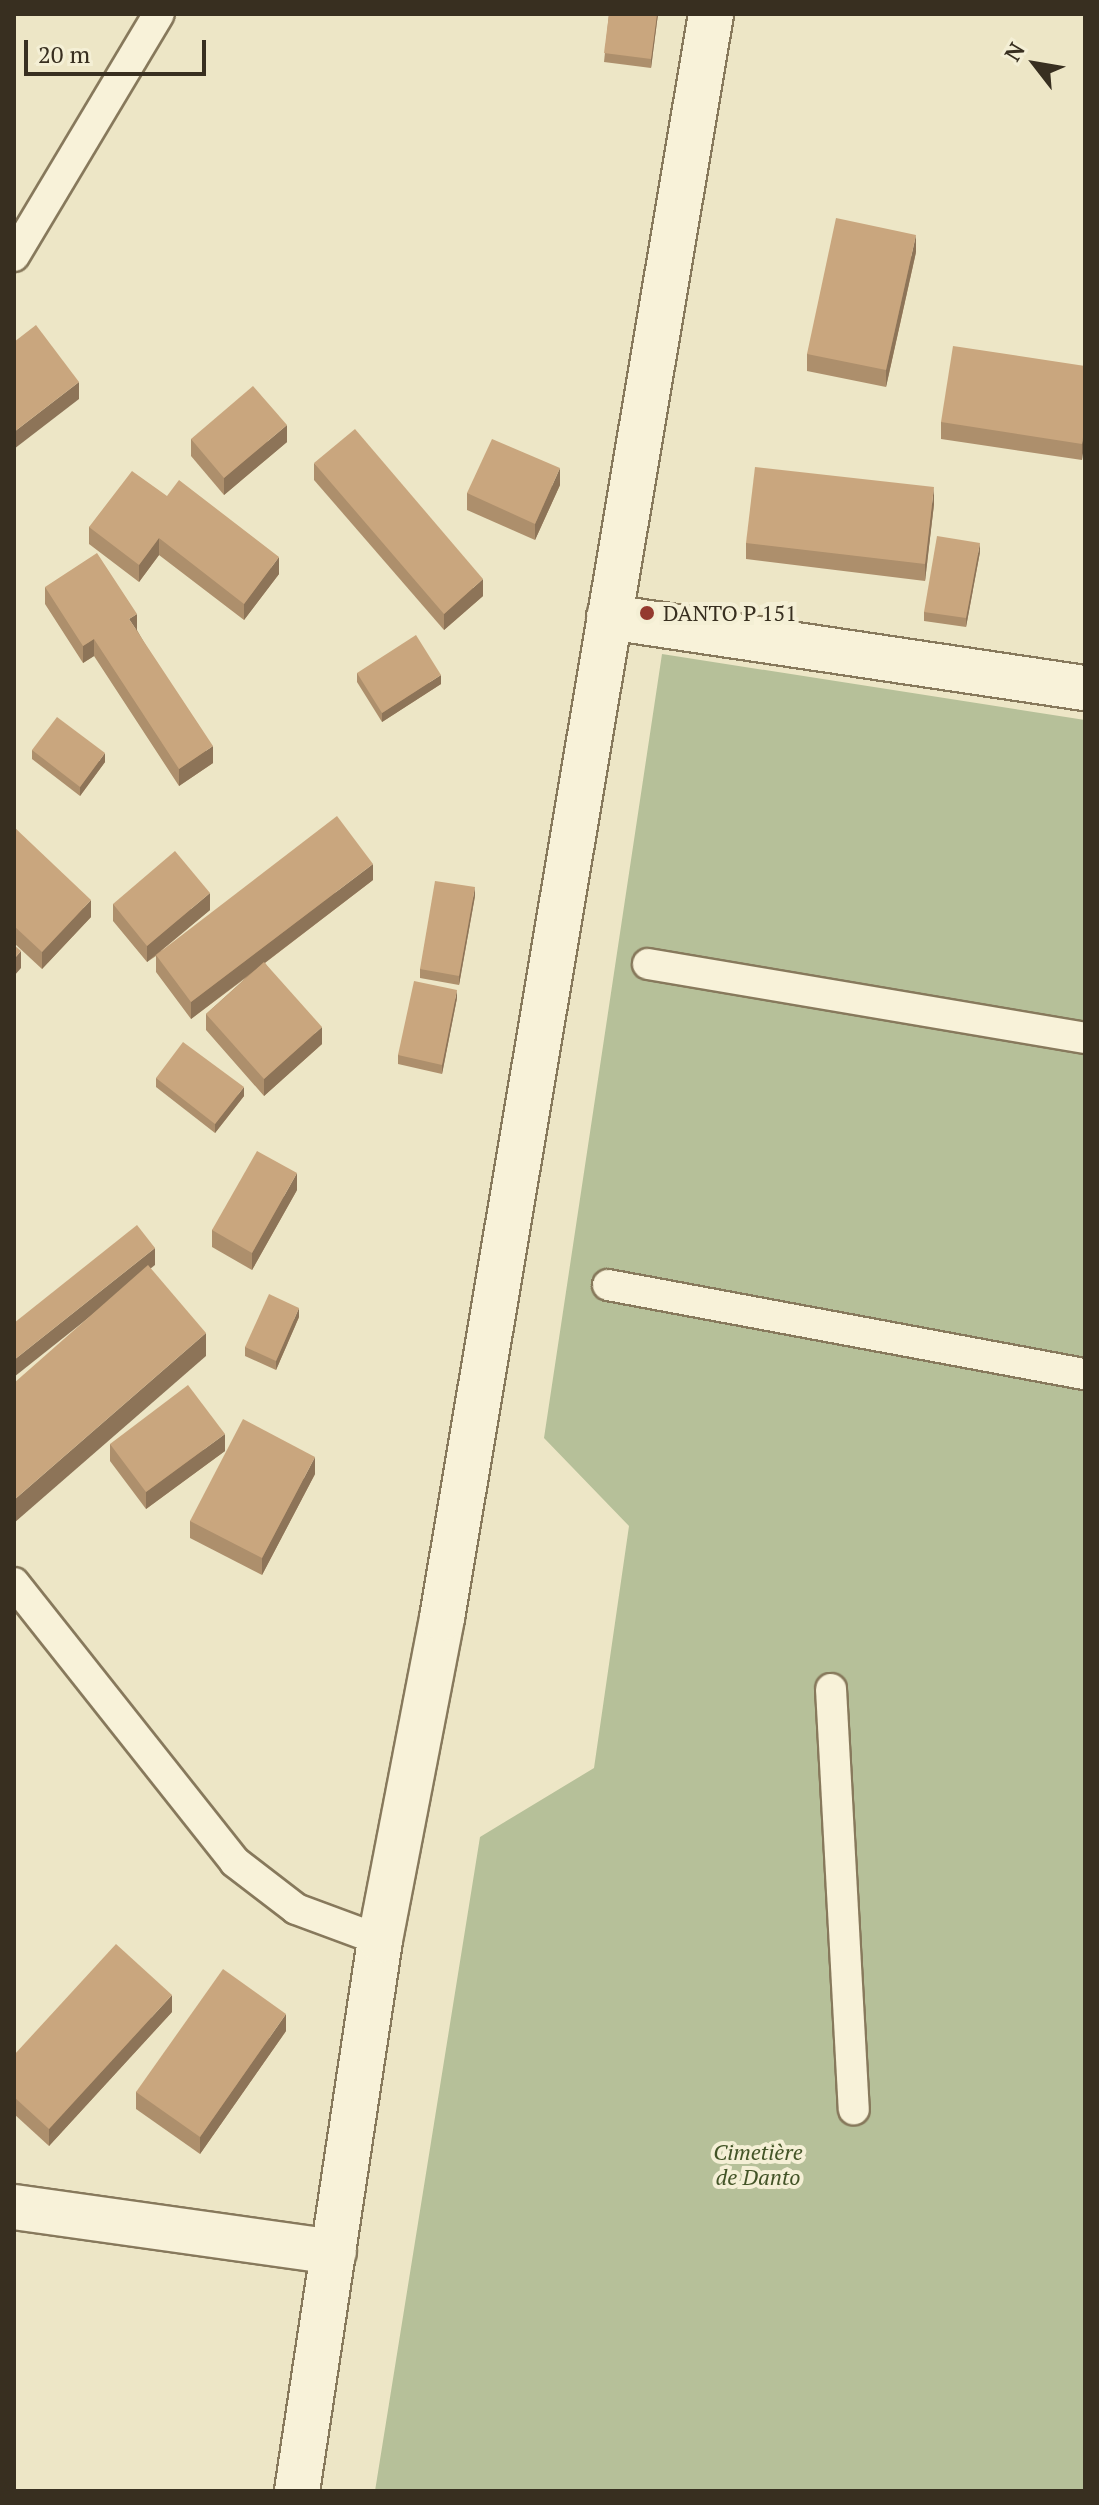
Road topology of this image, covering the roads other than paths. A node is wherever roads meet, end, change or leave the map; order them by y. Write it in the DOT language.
graph roads {
  1 [pos="159,14"];
  2 [pos="711,14"];
  3 [pos="14,256"];
  4 [pos="609,617"];
  5 [pos="1085,688"];
  6 [pos="648,964"];
  7 [pos="1085,1038"];
  8 [pos="608,1285"];
  9 [pos="1085,1374"];
  10 [pos="14,1583"];
  11 [pos="831,1689"];
  12 [pos="380,1940"];
  13 [pos="854,2109"];
  14 [pos="14,2207"];
  15 [pos="334,2252"];
  16 [pos="297,2491"];
  1 -- 3 [label="lane"];
  2 -- 4 [label="street"];
  4 -- 5 [label="street"];
  4 -- 12 [label="street"];
  6 -- 7 [label="lane"];
  8 -- 9 [label="lane"];
  10 -- 12 [label="lane"];
  11 -- 13 [label="lane"];
  12 -- 15 [label="street"];
  14 -- 15 [label="street"];
  15 -- 16 [label="street"];
}
